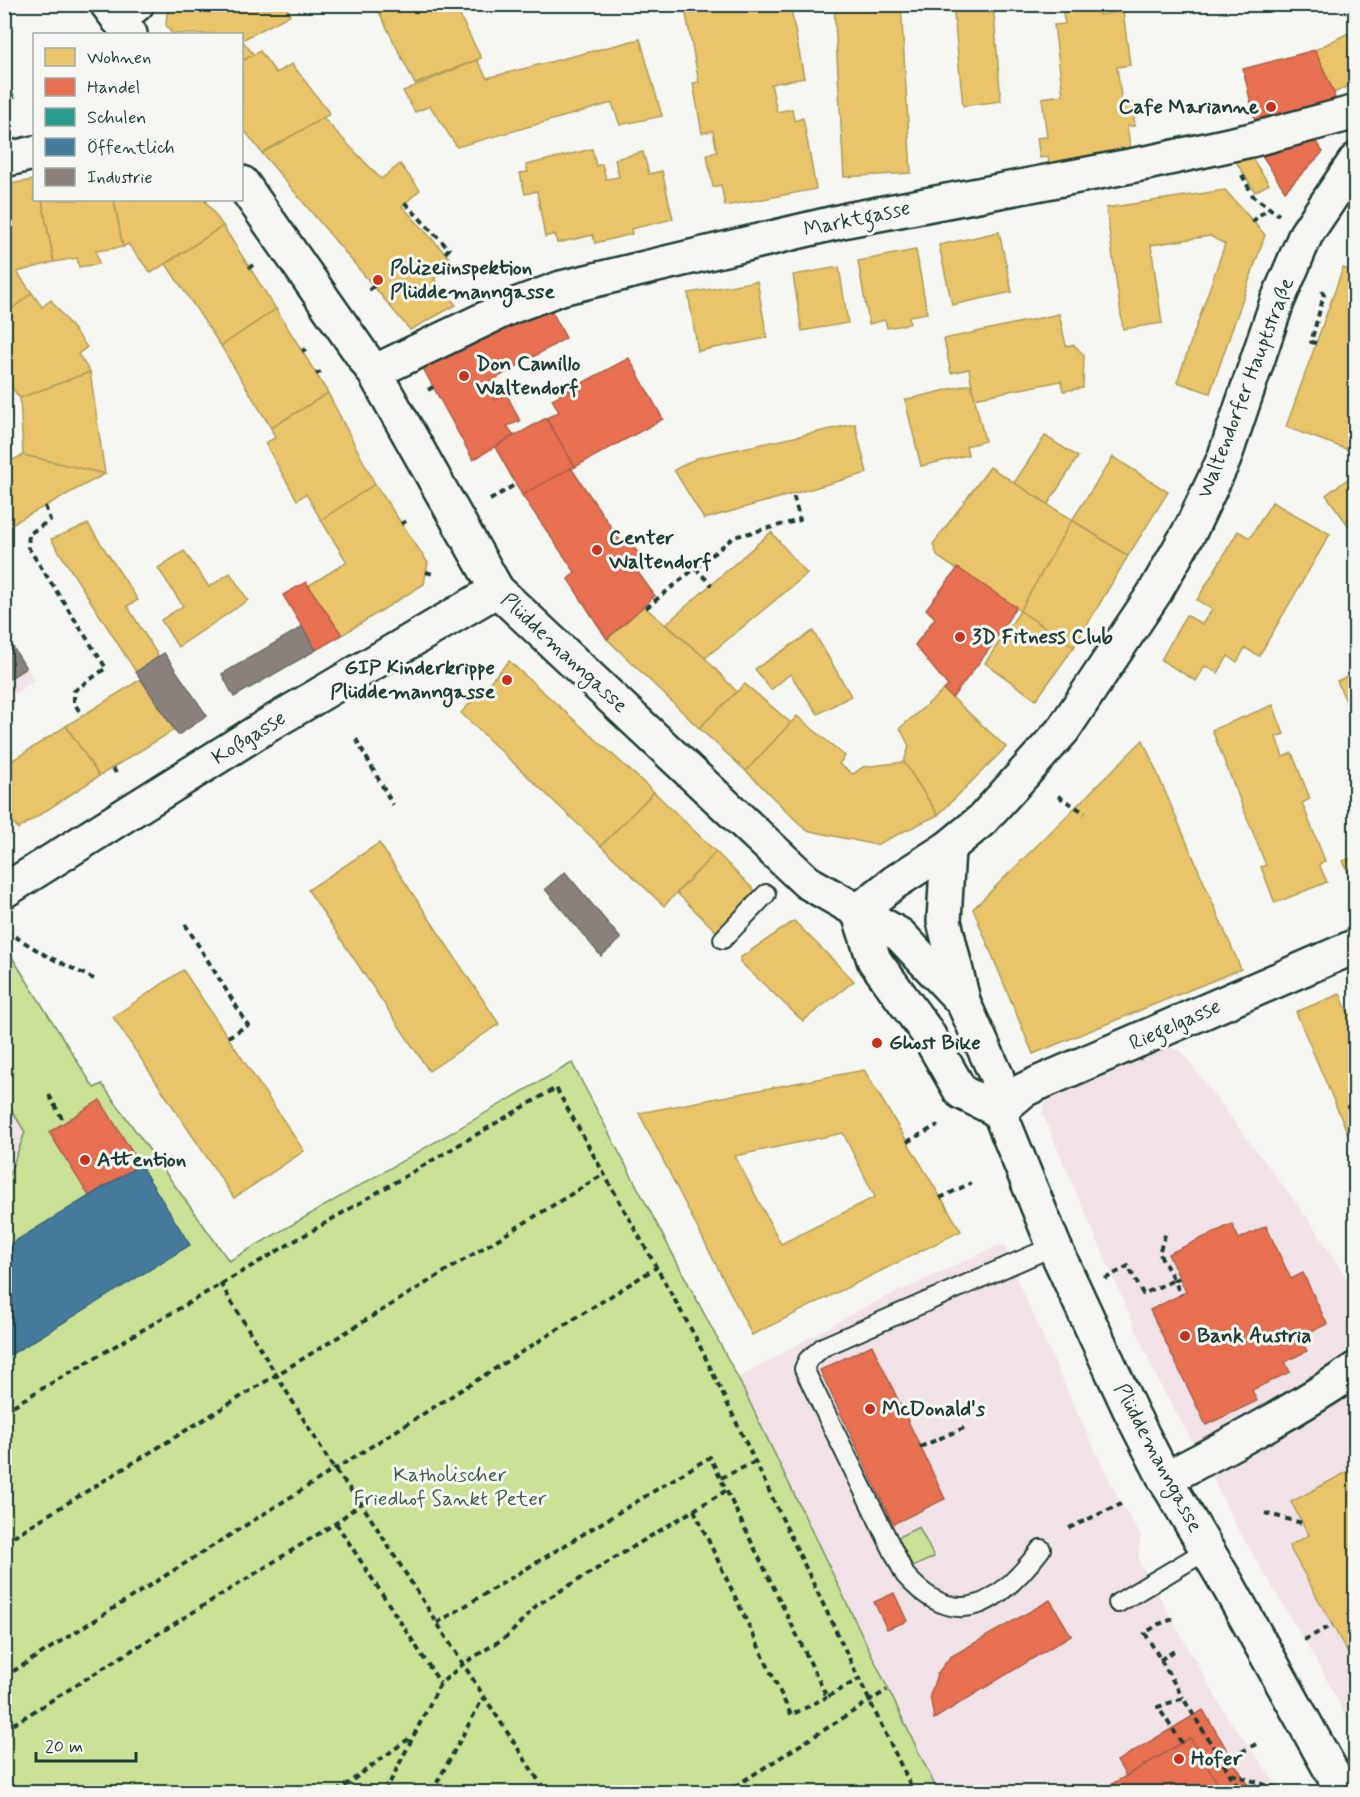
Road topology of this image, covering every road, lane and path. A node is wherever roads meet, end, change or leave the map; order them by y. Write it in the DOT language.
graph roads {
  1 [pos="1356,112"];
  2 [pos="33,153"];
  3 [pos="4,160"];
  4 [pos="1351,176"];
  5 [pos="1245,181"];
  6 [pos="243,184"];
  7 [pos="405,203"];
  8 [pos="1268,208"];
  9 [pos="1284,219"];
  10 [pos="1252,222"];
  11 [pos="445,253"];
  12 [pos="1322,307"];
  13 [pos="1316,343"];
  14 [pos="374,372"];
  15 [pos="516,484"];
  16 [pos="793,494"];
  17 [pos="490,500"];
  18 [pos="45,506"];
  19 [pos="406,521"];
  20 [pos="401,524"];
  21 [pos="695,568"];
  22 [pos="426,572"];
  23 [pos="433,573"];
  24 [pos="712,585"];
  25 [pos="497,590"];
  26 [pos="646,608"];
  27 [pos="82,715"];
  28 [pos="356,739"];
  29 [pos="113,768"];
  30 [pos="116,773"];
  31 [pos="1058,796"];
  32 [pos="393,805"];
  33 [pos="1085,813"];
  34 [pos="948,848"];
  35 [pos="4,891"];
  36 [pos="766,894"];
  37 [pos="858,910"];
  38 [pos="185,924"];
  39 [pos="6,931"];
  40 [pos="723,939"];
  41 [pos="1356,946"];
  42 [pos="94,978"];
  43 [pos="963,1002"];
  44 [pos="228,1037"];
  45 [pos="49,1095"];
  46 [pos="999,1111"];
  47 [pos="64,1122"];
  48 [pos="938,1125"];
  49 [pos="907,1142"];
  50 [pos="604,1174"];
  51 [pos="971,1182"];
  52 [pos="940,1198"];
  53 [pos="1166,1232"];
  54 [pos="1054,1246"];
  55 [pos="657,1267"];
  56 [pos="1111,1276"];
  57 [pos="1179,1278"];
  58 [pos="1174,1280"];
  59 [pos="220,1283"];
  60 [pos="1181,1295"];
  61 [pos="1356,1369"];
  62 [pos="276,1376"];
  63 [pos="4,1411"];
  64 [pos="966,1427"];
  65 [pos="920,1448"];
  66 [pos="755,1462"];
  67 [pos="334,1469"];
  68 [pos="722,1478"];
  69 [pos="1165,1479"];
  70 [pos="728,1490"];
  71 [pos="361,1503"];
  72 [pos="1121,1504"];
  73 [pos="694,1509"];
  74 [pos="1265,1512"];
  75 [pos="336,1523"];
  76 [pos="1302,1523"];
  77 [pos="1069,1528"];
  78 [pos="4,1542"];
  79 [pos="1041,1549"];
  80 [pos="1207,1550"];
  81 [pos="1118,1603"];
  82 [pos="1173,1619"];
  83 [pos="437,1623"];
  84 [pos="1332,1625"];
  85 [pos="1304,1641"];
  86 [pos="1174,1651"];
  87 [pos="1160,1660"];
  88 [pos="463,1664"];
  89 [pos="4,1677"];
  90 [pos="859,1679"];
  91 [pos="440,1684"];
  92 [pos="887,1690"];
  93 [pos="827,1697"];
  94 [pos="483,1698"];
  95 [pos="1183,1698"];
  96 [pos="869,1702"];
  97 [pos="4,1730"];
  98 [pos="411,1736"];
  99 [pos="1182,1743"];
  100 [pos="1258,1743"];
  101 [pos="1222,1762"];
  102 [pos="1230,1774"];
  103 [pos="336,1792"];
  104 [pos="386,1792"];
  105 [pos="432,1792"];
  106 [pos="546,1792"];
  107 [pos="726,1792"];
  108 [pos="914,1792"];
  109 [pos="1241,1792"];
  110 [pos="1288,1792"];
  111 [pos="1343,1792"];
  1 -- 14 [label="main road, Marktgasse"];
  2 -- 3 [label="main road"];
  4 -- 34 [label="main road, Waltendorfer Hauptstraße"];
  5 -- 8 [label="path"];
  6 -- 14 [label="main road, Plüddemanngasse"];
  7 -- 11 [label="path"];
  8 -- 9 [label="path"];
  8 -- 10 [label="path"];
  12 -- 13 [label="path"];
  14 -- 25 [label="main road, Plüddemanngasse"];
  15 -- 17 [label="path"];
  16 -- 21 [label="path"];
  18 -- 27 [label="path"];
  19 -- 20 [label="path"];
  21 -- 24 [label="path"];
  21 -- 26 [label="path"];
  22 -- 23 [label="path"];
  25 -- 35 [label="main road, Koßgasse"];
  25 -- 37 [label="main road, Plüddemanngasse"];
  28 -- 32 [label="path"];
  29 -- 30 [label="path"];
  31 -- 33 [label="path"];
  34 -- 37 [label="main road, Waltendorfer Hauptstraße"];
  34 -- 43 [label="main road"];
  36 -- 40 [label="lane"];
  37 -- 43 [label="main road, Plüddemanngasse"];
  37 -- 46 [label="main road"];
  38 -- 44 [label="path"];
  39 -- 42 [label="path"];
  41 -- 46 [label="main road, Riegelgasse"];
  43 -- 46 [label="main road, Plüddemanngasse"];
  45 -- 47 [label="path"];
  46 -- 54 [label="main road, Plüddemanngasse"];
  48 -- 49 [label="path"];
  50 -- 55 [label="path"];
  50 -- 59 [label="path"];
  50 -- 62 [label="path"];
  51 -- 52 [label="path"];
  53 -- 58 [label="path"];
  54 -- 69 [label="main road, Plüddemanngasse"];
  54 -- 79 [label="lane"];
  55 -- 66 [label="path"];
  55 -- 67 [label="path"];
  56 -- 58 [label="path"];
  57 -- 58 [label="path"];
  58 -- 60 [label="path"];
  59 -- 62 [label="path"];
  59 -- 63 [label="path"];
  61 -- 69 [label="main road"];
  62 -- 67 [label="path"];
  62 -- 78 [label="path"];
  64 -- 65 [label="path"];
  66 -- 68 [label="path"];
  66 -- 90 [label="path"];
  67 -- 71 [label="path"];
  67 -- 89 [label="path"];
  68 -- 70 [label="path"];
  68 -- 83 [label="path"];
  69 -- 80 [label="main road, Plüddemanngasse"];
  70 -- 73 [label="path"];
  70 -- 93 [label="path"];
  71 -- 75 [label="path"];
  71 -- 83 [label="path"];
  72 -- 77 [label="path"];
  73 -- 88 [label="path"];
  73 -- 93 [label="path"];
  74 -- 76 [label="path"];
  75 -- 91 [label="path"];
  75 -- 97 [label="path"];
  80 -- 81 [label="lane"];
  80 -- 111 [label="main road, Plüddemanngasse"];
  82 -- 87 [label="path"];
  83 -- 88 [label="path"];
  84 -- 85 [label="path"];
  86 -- 87 [label="path"];
  87 -- 95 [label="path"];
  88 -- 91 [label="path"];
  88 -- 94 [label="path"];
  90 -- 93 [label="path"];
  90 -- 96 [label="path"];
  91 -- 98 [label="path"];
  92 -- 96 [label="path"];
  94 -- 105 [label="path"];
  94 -- 106 [label="path"];
  95 -- 99 [label="path"];
  95 -- 101 [label="path"];
  96 -- 107 [label="path"];
  96 -- 108 [label="path"];
  98 -- 103 [label="path"];
  98 -- 104 [label="path"];
  100 -- 101 [label="path"];
  101 -- 102 [label="path"];
  102 -- 109 [label="path"];
  102 -- 110 [label="path"];
}
